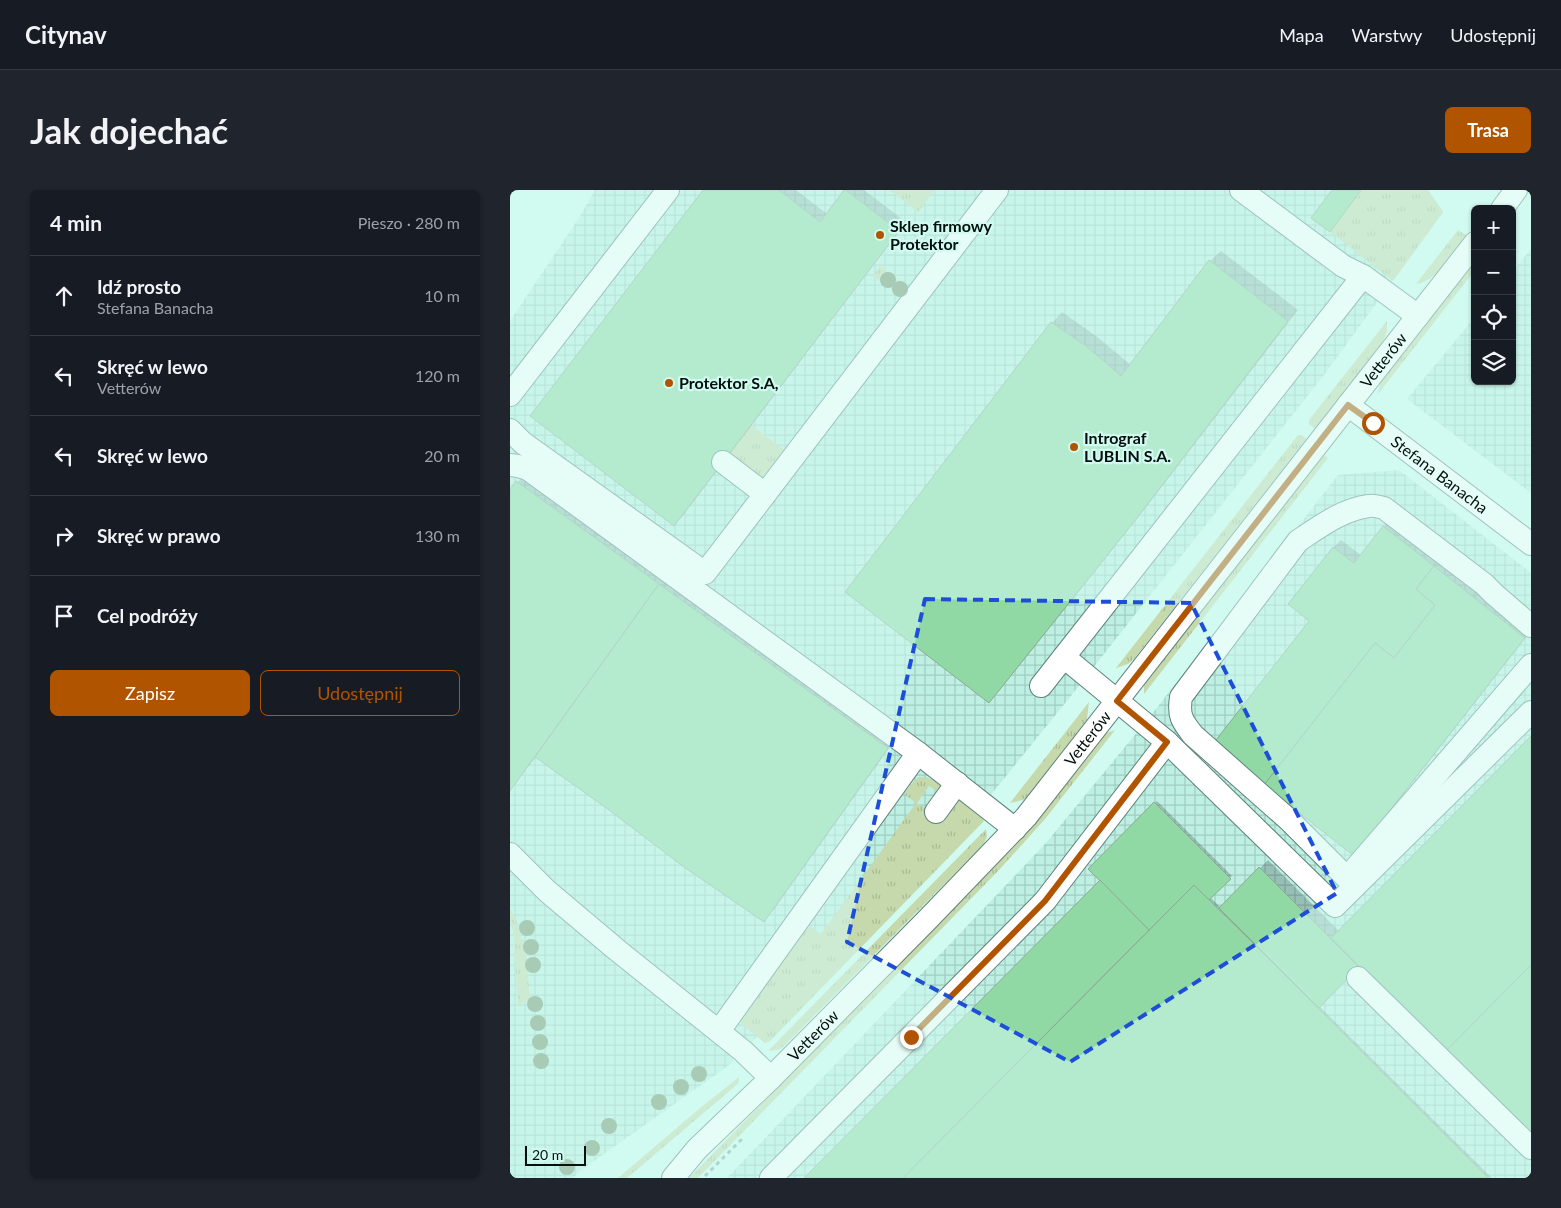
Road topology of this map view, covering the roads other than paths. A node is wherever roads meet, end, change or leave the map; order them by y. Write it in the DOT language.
graph roads {
  1 [pos="668,190"];
  2 [pos="1241,190"];
  3 [pos="1516,190"];
  4 [pos="994,191"];
  5 [pos="1505,205"];
  6 [pos="1471,248"];
  7 [pos="1364,276"];
  8 [pos="1418,316"];
  9 [pos="510,395"];
  10 [pos="1348,405"];
  11 [pos="510,430"];
  12 [pos="723,462"];
  13 [pos="510,465"];
  14 [pos="765,494"];
  15 [pos="1531,544"];
  16 [pos="1531,626"];
  17 [pos="1064,657"];
  18 [pos="1531,666"];
  19 [pos="1041,686"];
  20 [pos="1117,701"];
  21 [pos="1531,712"];
  22 [pos="1167,742"];
  23 [pos="918,753"];
  24 [pos="957,783"];
  25 [pos="936,812"];
  26 [pos="1015,829"];
  27 [pos="510,854"];
  28 [pos="1358,978"];
  29 [pos="719,1031"];
  30 [pos="771,1078"];
  31 [pos="1531,1148"];
  32 [pos="696,1149"];
  33 [pos="656,1178"];
  34 [pos="673,1178"];
  35 [pos="771,1178"];
  1 -- 9 [label="street"];
  2 -- 7 [label="street"];
  3 -- 5 [label="street"];
  4 -- 14 [label="street"];
  6 -- 8 [label="street, Vetterów"];
  7 -- 8 [label="street"];
  7 -- 17 [label="street"];
  8 -- 10 [label="street, Vetterów"];
  10 -- 15 [label="street, Stefana Banacha"];
  10 -- 20 [label="street, Vetterów"];
  11 -- 14 [label="street"];
  12 -- 14 [label="street"];
  13 -- 23 [label="street"];
  16 -- 18 [label="street"];
  17 -- 19 [label="street"];
  17 -- 20 [label="street"];
  20 -- 22 [label="street"];
  20 -- 26 [label="street, Vetterów"];
  21 -- 22 [label="street"];
  22 -- 35 [label="street"];
  23 -- 24 [label="street"];
  23 -- 29 [label="street"];
  24 -- 25 [label="street"];
  24 -- 26 [label="street"];
  26 -- 30 [label="street, Vetterów"];
  27 -- 29 [label="street"];
  28 -- 31 [label="street"];
  29 -- 30 [label="street"];
  30 -- 32 [label="street, Vetterów"];
  32 -- 33 [label="street, Vetterów"];
  32 -- 34 [label="street, Vetterów"];
}
